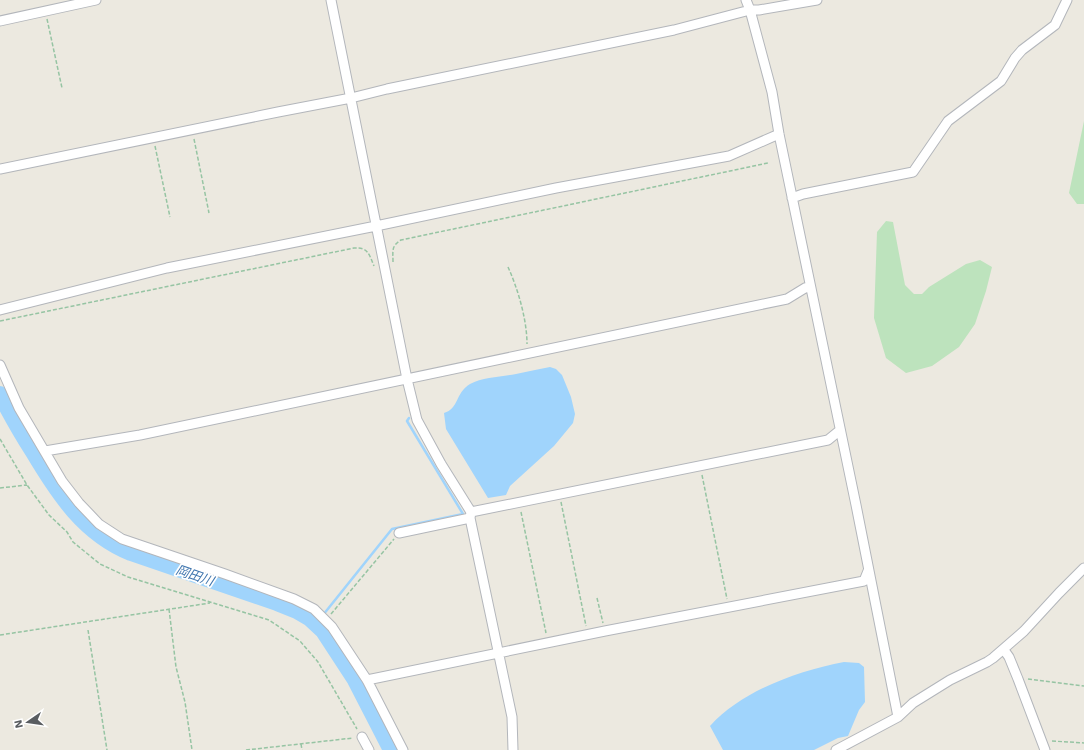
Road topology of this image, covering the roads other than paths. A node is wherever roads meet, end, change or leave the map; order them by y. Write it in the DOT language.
graph roads {
  1 [pos="96,0"];
  2 [pos="331,0"];
  3 [pos="746,0"];
  4 [pos="817,0"];
  5 [pos="1067,0"];
  6 [pos="750,10"];
  7 [pos="0,21"];
  8 [pos="351,98"];
  9 [pos="779,134"];
  10 [pos="0,169"];
  11 [pos="792,198"];
  12 [pos="376,226"];
  13 [pos="810,287"];
  14 [pos="0,310"];
  15 [pos="0,365"];
  16 [pos="407,380"];
  17 [pos="839,431"];
  18 [pos="45,451"];
  19 [pos="471,515"];
  20 [pos="399,533"];
  21 [pos="1084,568"];
  22 [pos="868,571"];
  23 [pos="1004,650"];
  24 [pos="499,653"];
  25 [pos="367,680"];
  26 [pos="898,717"];
  27 [pos="362,737"];
  28 [pos="1044,746"];
  29 [pos="369,750"];
  30 [pos="403,750"];
  31 [pos="513,750"];
  32 [pos="836,750"];
  1 -- 7 [label="street"];
  2 -- 8 [label="street"];
  3 -- 6 [label="street"];
  4 -- 6 [label="street"];
  5 -- 11 [label="street"];
  6 -- 8 [label="street"];
  6 -- 9 [label="street"];
  8 -- 10 [label="street"];
  8 -- 12 [label="street"];
  9 -- 11 [label="street"];
  9 -- 12 [label="street"];
  11 -- 13 [label="street"];
  12 -- 14 [label="street"];
  12 -- 16 [label="street"];
  13 -- 16 [label="street"];
  13 -- 17 [label="street"];
  15 -- 18 [label="street"];
  16 -- 18 [label="street"];
  16 -- 19 [label="street"];
  17 -- 19 [label="street"];
  17 -- 22 [label="street"];
  18 -- 25 [label="street"];
  19 -- 20 [label="street"];
  19 -- 24 [label="street"];
  21 -- 23 [label="street"];
  22 -- 24 [label="street"];
  22 -- 26 [label="street"];
  23 -- 26 [label="street"];
  23 -- 28 [label="street"];
  24 -- 25 [label="street"];
  24 -- 31 [label="street"];
  25 -- 30 [label="street"];
  26 -- 32 [label="street"];
  27 -- 29 [label="street"];
}
